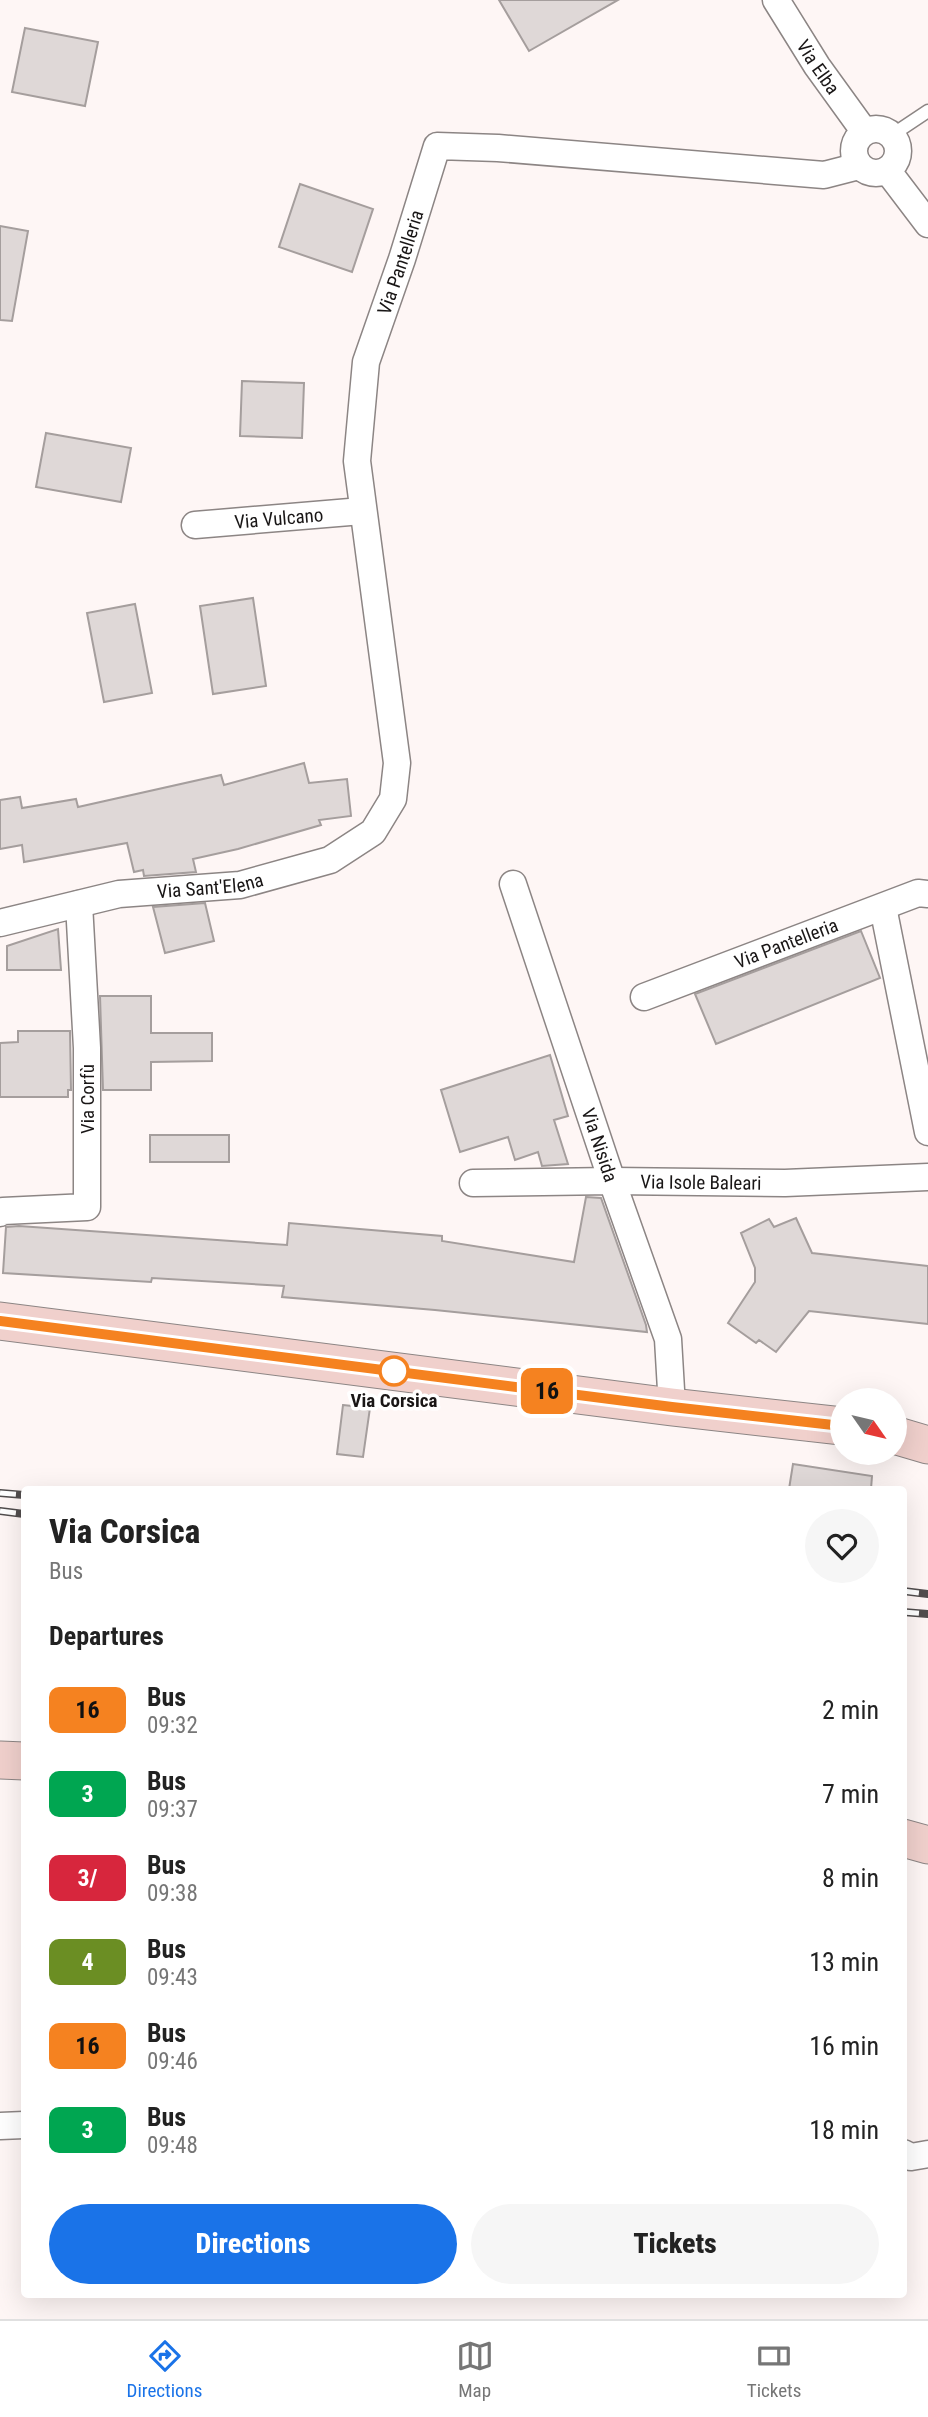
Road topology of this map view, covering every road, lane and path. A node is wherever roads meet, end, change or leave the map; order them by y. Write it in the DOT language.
graph roads {
  1 [pos="776,0"];
  2 [pos="928,111"];
  3 [pos="864,131"];
  4 [pos="892,135"];
  5 [pos="859,166"];
  6 [pos="887,170"];
  7 [pos="928,224"];
  8 [pos="362,511"];
  9 [pos="195,525"];
  10 [pos="394,799"];
  11 [pos="513,884"];
  12 [pos="928,894"];
  13 [pos="79,904"];
  14 [pos="884,907"];
  15 [pos="0,923"];
  16 [pos="644,997"];
  17 [pos="928,1132"];
  18 [pos="928,1177"];
  19 [pos="612,1181"];
  20 [pos="473,1183"];
  21 [pos="0,1213"];
  22 [pos="0,1321"];
  23 [pos="672,1407"];
  24 [pos="830,1425"];
  25 [pos="928,1428"];
  26 [pos="907,1429"];
  27 [pos="907,1439"];
  28 [pos="928,1445"];
  29 [pos="0,1759"];
  30 [pos="21,1760"];
  31 [pos="907,1840"];
  32 [pos="928,1844"];
  33 [pos="21,2124"];
  34 [pos="0,2126"];
  35 [pos="928,2154"];
  36 [pos="907,2155"];
  1 -- 3 [label="street, Via Elba"];
  2 -- 4 [label="lane"];
  3 -- 4 [label="street"];
  3 -- 5 [label="street"];
  4 -- 6 [label="street"];
  5 -- 6 [label="street"];
  5 -- 8 [label="street, Via Pantelleria"];
  6 -- 7 [label="street"];
  8 -- 9 [label="street, Via Vulcano"];
  8 -- 10 [label="street, Via Pantelleria"];
  10 -- 13 [label="street, Via Sant'Elena"];
  11 -- 19 [label="street, Via Nisida"];
  12 -- 14 [label="street, Via Pantelleria"];
  13 -- 15 [label="street, Via Sant'Elena"];
  13 -- 21 [label="street, Via Corfù"];
  14 -- 16 [label="street, Via Pantelleria"];
  14 -- 17 [label="street"];
  18 -- 19 [label="street, Via Isole Baleari"];
  19 -- 20 [label="street, Via Isole Baleari"];
  19 -- 23 [label="street, Via Nisida"];
  22 -- 23 [label="main road"];
  23 -- 24 [label="main road"];
  25 -- 26 [label="main road"];
  27 -- 28 [label="main road"];
  29 -- 30 [label="main road"];
  31 -- 32 [label="main road"];
  33 -- 34 [label="street"];
  35 -- 36 [label="street"];
}
